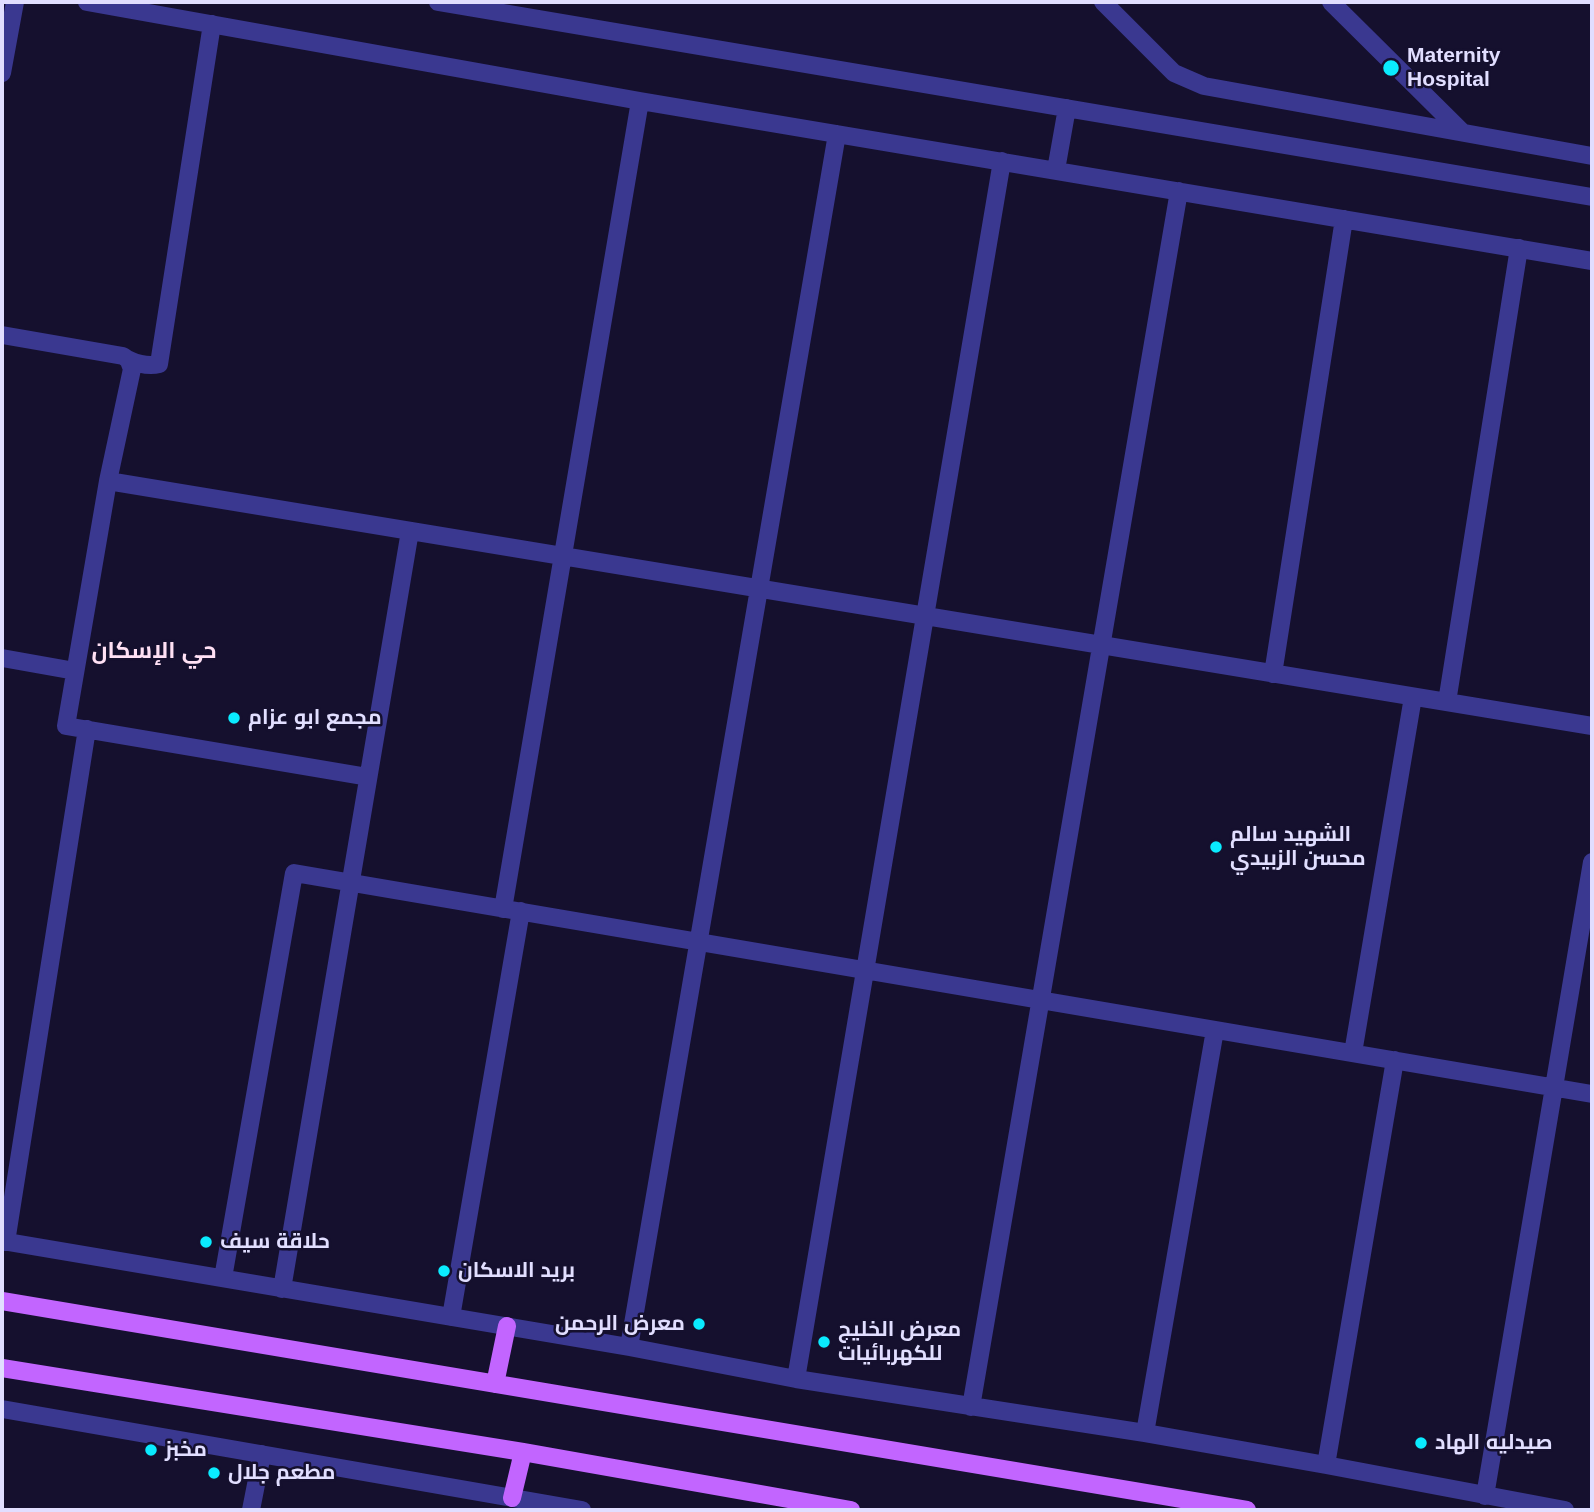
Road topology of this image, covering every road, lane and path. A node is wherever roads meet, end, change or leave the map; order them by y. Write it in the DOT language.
graph roads {
  1 [pos="15,2"];
  2 [pos="87,2"];
  3 [pos="438,2"];
  4 [pos="1103,2"];
  5 [pos="1331,2"];
  6 [pos="212,24"];
  7 [pos="2,74"];
  8 [pos="640,101"];
  9 [pos="1068,108"];
  10 [pos="1462,132"];
  11 [pos="837,134"];
  12 [pos="1592,156"];
  13 [pos="1002,161"];
  14 [pos="1056,170"];
  15 [pos="1179,191"];
  16 [pos="1592,197"];
  17 [pos="1345,219"];
  18 [pos="1519,248"];
  19 [pos="1592,261"];
  20 [pos="2,335"];
  21 [pos="130,361"];
  22 [pos="108,481"];
  23 [pos="410,531"];
  24 [pos="563,556"];
  25 [pos="760,589"];
  26 [pos="924,616"];
  27 [pos="1102,645"];
  28 [pos="2,658"];
  29 [pos="75,671"];
  30 [pos="1273,674"];
  31 [pos="1413,697"];
  32 [pos="1447,702"];
  33 [pos="1592,726"];
  34 [pos="87,729"];
  35 [pos="368,777"];
  36 [pos="1592,862"];
  37 [pos="351,882"];
  38 [pos="512,910"];
  39 [pos="699,942"];
  40 [pos="864,970"];
  41 [pos="1041,1000"];
  42 [pos="1215,1030"];
  43 [pos="1353,1053"];
  44 [pos="1395,1060"];
  45 [pos="1554,1087"];
  46 [pos="1592,1094"];
  47 [pos="4,1241"];
  48 [pos="223,1278"];
  49 [pos="282,1289"];
  50 [pos="2,1301"];
  51 [pos="451,1317"];
  52 [pos="507,1326"];
  53 [pos="629,1348"];
  54 [pos="2,1368"];
  55 [pos="796,1379"];
  56 [pos="495,1384"];
  57 [pos="971,1407"];
  58 [pos="2,1409"];
  59 [pos="1145,1433"];
  60 [pos="523,1452"];
  61 [pos="262,1454"];
  62 [pos="1326,1465"];
  63 [pos="1485,1496"];
  64 [pos="512,1498"];
  65 [pos="251,1510"];
  66 [pos="582,1510"];
  67 [pos="851,1510"];
  68 [pos="1247,1510"];
  69 [pos="1564,1510"];
  1 -- 7 [label="street"];
  2 -- 6 [label="street"];
  3 -- 9 [label="street"];
  4 -- 10 [label="street"];
  5 -- 10 [label="street"];
  6 -- 8 [label="street"];
  6 -- 21 [label="street"];
  8 -- 11 [label="street"];
  8 -- 24 [label="street"];
  9 -- 14 [label="street"];
  9 -- 16 [label="street"];
  10 -- 12 [label="street"];
  11 -- 13 [label="street"];
  11 -- 25 [label="street"];
  13 -- 14 [label="street"];
  13 -- 26 [label="street"];
  14 -- 15 [label="street"];
  15 -- 17 [label="street"];
  15 -- 27 [label="street"];
  17 -- 18 [label="street"];
  17 -- 30 [label="street"];
  18 -- 19 [label="street"];
  18 -- 32 [label="street"];
  20 -- 21 [label="street"];
  21 -- 22 [label="street"];
  22 -- 23 [label="street"];
  22 -- 29 [label="street"];
  23 -- 24 [label="street"];
  23 -- 35 [label="street"];
  24 -- 25 [label="street"];
  24 -- 38 [label="street"];
  25 -- 26 [label="street"];
  25 -- 39 [label="street"];
  26 -- 27 [label="street"];
  26 -- 40 [label="street"];
  27 -- 30 [label="street"];
  27 -- 41 [label="street"];
  28 -- 29 [label="street"];
  29 -- 34 [label="street"];
  30 -- 31 [label="street"];
  31 -- 32 [label="street"];
  31 -- 43 [label="street"];
  32 -- 33 [label="street"];
  34 -- 35 [label="street"];
  34 -- 47 [label="street"];
  35 -- 37 [label="street"];
  36 -- 45 [label="street"];
  37 -- 38 [label="street"];
  37 -- 48 [label="street"];
  37 -- 49 [label="street"];
  38 -- 39 [label="street"];
  38 -- 51 [label="street"];
  39 -- 40 [label="street"];
  39 -- 53 [label="street"];
  40 -- 41 [label="street"];
  40 -- 55 [label="street"];
  41 -- 42 [label="street"];
  41 -- 57 [label="street"];
  42 -- 43 [label="street"];
  42 -- 59 [label="street"];
  43 -- 44 [label="street"];
  44 -- 45 [label="street"];
  44 -- 62 [label="street"];
  45 -- 46 [label="street"];
  45 -- 63 [label="street"];
  47 -- 48 [label="street"];
  48 -- 49 [label="street"];
  49 -- 51 [label="street"];
  50 -- 56 [label="main road"];
  51 -- 52 [label="street"];
  52 -- 53 [label="street"];
  52 -- 56 [label="main road"];
  53 -- 55 [label="street"];
  54 -- 60 [label="main road"];
  55 -- 57 [label="street"];
  56 -- 68 [label="main road"];
  57 -- 59 [label="street"];
  58 -- 61 [label="street"];
  59 -- 62 [label="street"];
  60 -- 64 [label="main road"];
  60 -- 67 [label="main road"];
  61 -- 64 [label="street"];
  61 -- 65 [label="street"];
  62 -- 63 [label="street"];
  63 -- 69 [label="street"];
  64 -- 66 [label="street"];
}
